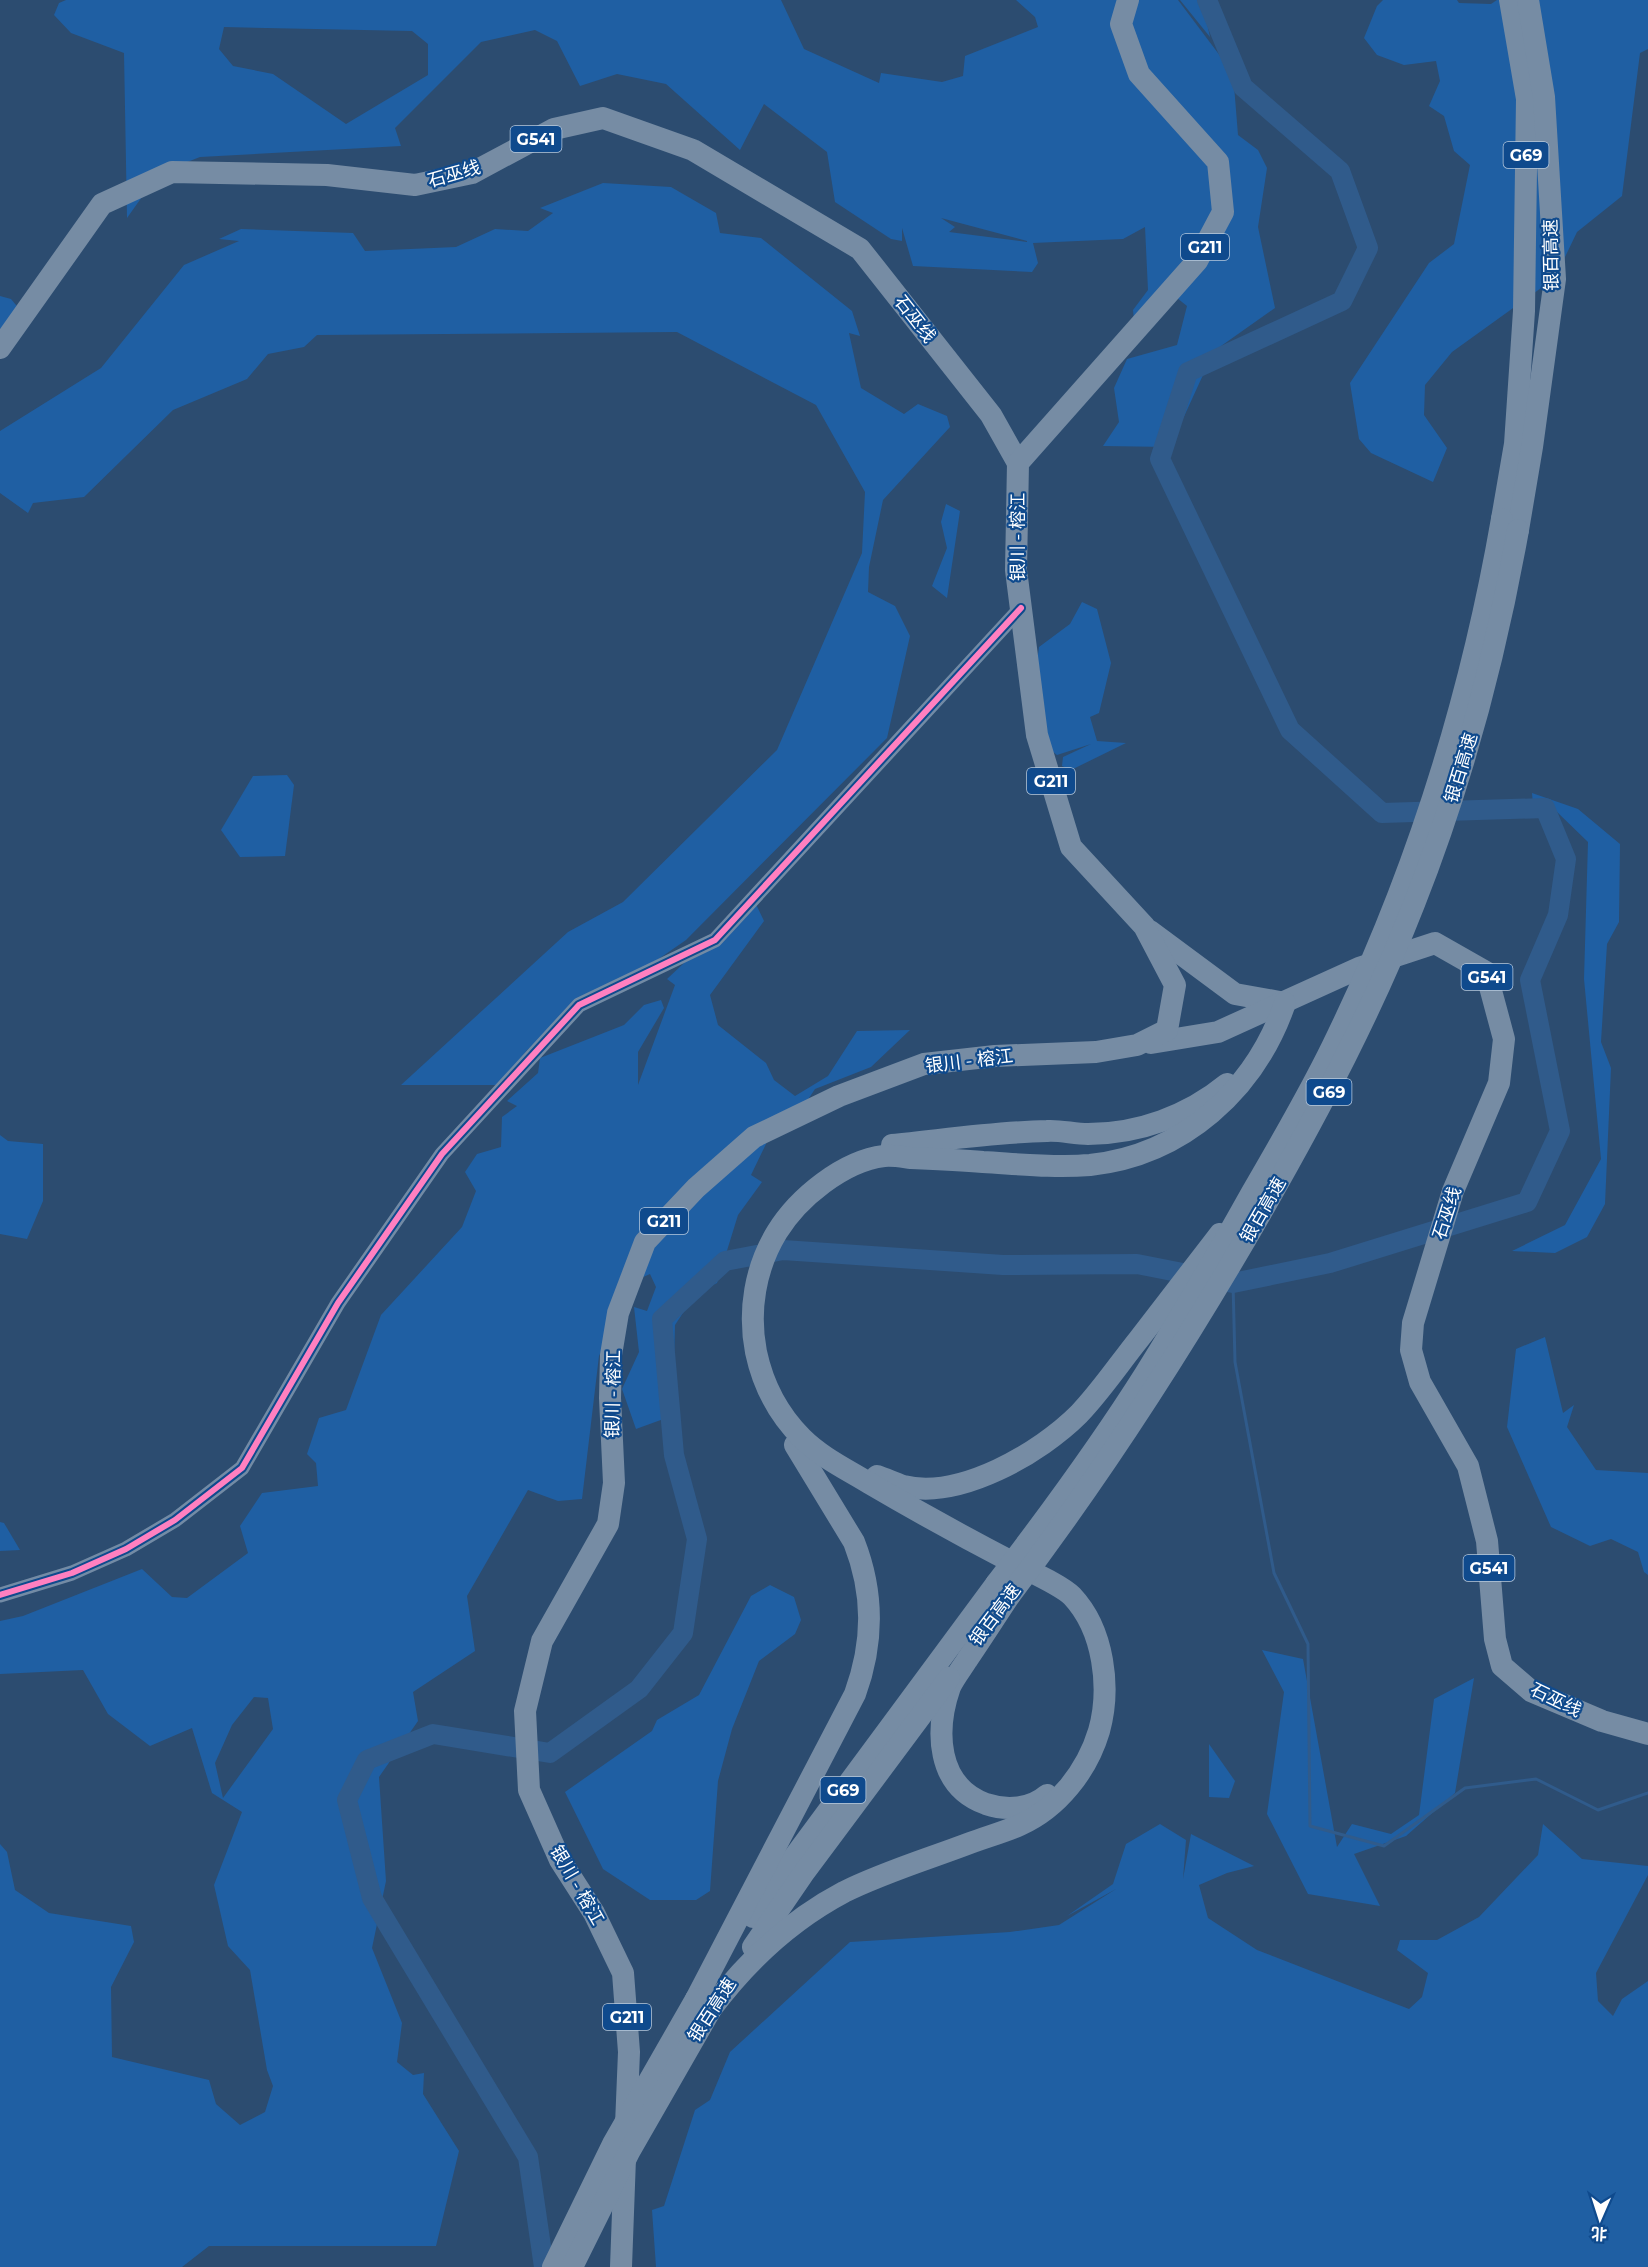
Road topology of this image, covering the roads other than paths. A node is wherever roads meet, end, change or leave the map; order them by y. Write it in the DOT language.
graph roads {
  1 [pos="1128,0"];
  2 [pos="1510,0"];
  3 [pos="1528,0"];
  4 [pos="0,348"];
  5 [pos="1018,463"];
  6 [pos="1510,525"];
  7 [pos="1021,608"];
  8 [pos="1144,926"];
  9 [pos="1285,1003"];
  10 [pos="1137,1045"];
  11 [pos="1252,1194"];
  12 [pos="773,1229"];
  13 [pos="748,1311"];
  14 [pos="795,1445"];
  15 [pos="825,1457"];
  16 [pos="1003,1589"];
  17 [pos="0,1595"];
  18 [pos="1648,1734"];
  19 [pos="703,2004"];
  20 [pos="553,2267"];
  21 [pos="572,2267"];
  22 [pos="621,2267"];
  1 -- 5 [label="highway, G211"];
  2 -- 6 [label="highway, 银百高速 / G69"];
  3 -- 6 [label="highway, 银百高速 / G69"];
  4 -- 5 [label="highway, 石巫线 / G541"];
  5 -- 7 [label="highway, 银川 - 榕江 / G211"];
  6 -- 11 [label="highway, 银百高速 / G69, bridge"];
  6 -- 16 [label="highway, 银百高速 / G69, bridge"];
  7 -- 8 [label="highway, 银川 - 榕江 / G211"];
  7 -- 17 [label="street"];
  8 -- 9 [label="highway"];
  8 -- 10 [label="highway, 银川 - 榕江 / G211"];
  9 -- 10 [label="highway, 石巫线"];
  9 -- 12 [label="highway"];
  9 -- 12 [label="highway"];
  9 -- 18 [label="highway, 石巫线 / G541"];
  10 -- 22 [label="highway, 银川 - 榕江 / G211"];
  11 -- 15 [label="highway, bridge"];
  11 -- 16 [label="highway, 银百高速 / G69, bridge"];
  12 -- 13 [label="highway"];
  13 -- 14 [label="highway"];
  13 -- 15 [label="highway"];
  14 -- 16 [label="highway"];
  14 -- 19 [label="highway"];
  15 -- 19 [label="highway"];
  16 -- 19 [label="highway, 银百高速 / G69"];
  19 -- 20 [label="highway, 银百高速 / G69, bridge"];
  19 -- 21 [label="highway, 银百高速 / G69, bridge"];
}
